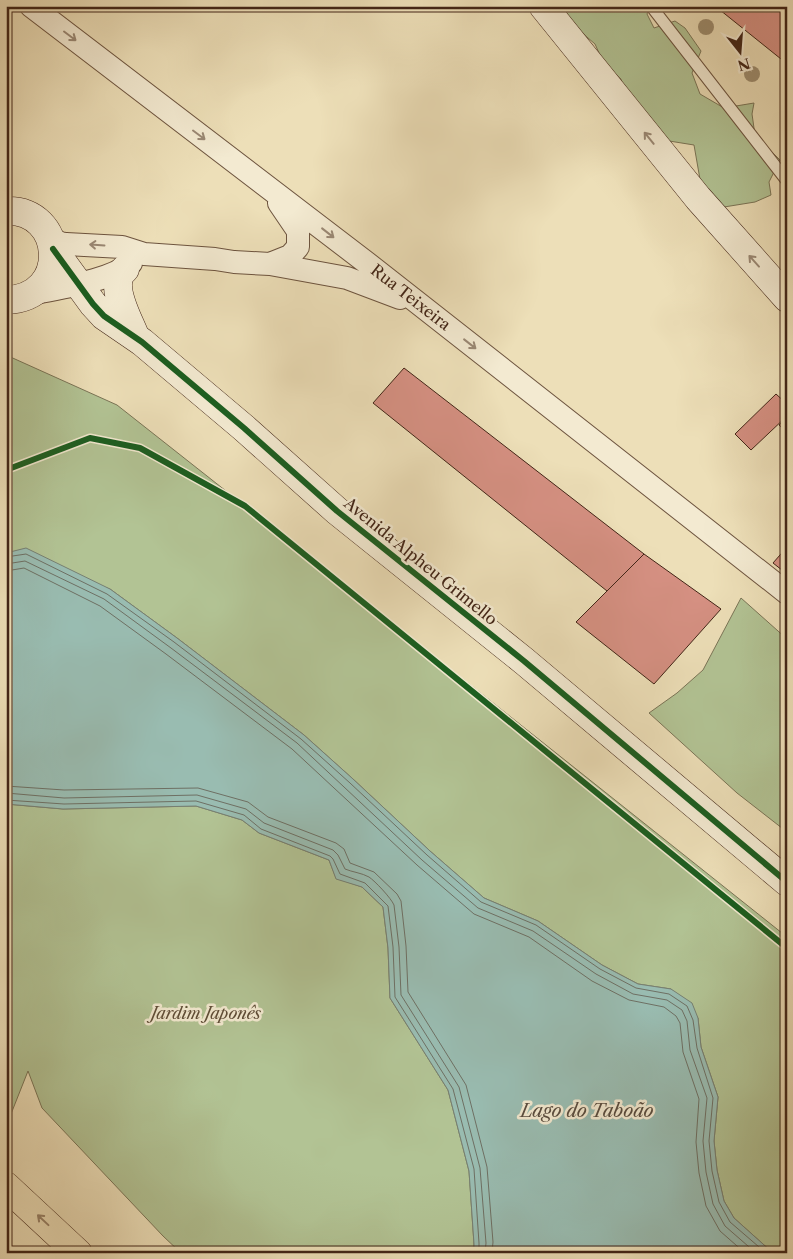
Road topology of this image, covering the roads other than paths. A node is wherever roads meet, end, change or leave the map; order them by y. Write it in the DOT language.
graph roads {
  1 [pos="31,6"];
  2 [pos="543,6"];
  3 [pos="651,6"];
  4 [pos="787,181"];
  5 [pos="269,188"];
  6 [pos="12,207"];
  7 [pos="51,243"];
  8 [pos="135,261"];
  9 [pos="270,264"];
  10 [pos="78,284"];
  11 [pos="18,297"];
  12 [pos="787,298"];
  13 [pos="421,306"];
  14 [pos="135,336"];
  15 [pos="787,593"];
  16 [pos="787,882"];
  17 [pos="6,1186"];
  18 [pos="78,1253"];
  1 -- 5 [label="street, Rua Teixeira, one-way"];
  12 -- 2 [label="street, one-way"];
  3 -- 4 [label="lane"];
  5 -- 9 [label="street"];
  5 -- 13 [label="street, Rua Teixeira, one-way"];
  6 -- 7 [label="street, Avenida Alpheu Grimello"];
  8 -- 7 [label="street, one-way"];
  7 -- 10 [label="street, Avenida Alpheu Grimello"];
  7 -- 11 [label="street"];
  8 -- 9 [label="street"];
  8 -- 10 [label="street"];
  8 -- 14 [label="street"];
  9 -- 13 [label="street"];
  10 -- 11 [label="street"];
  10 -- 14 [label="street, Avenida Alpheu Grimello"];
  13 -- 15 [label="street, Rua Teixeira, one-way"];
  14 -- 16 [label="street, Avenida Alpheu Grimello"];
  18 -- 17 [label="main road, one-way"];
}
